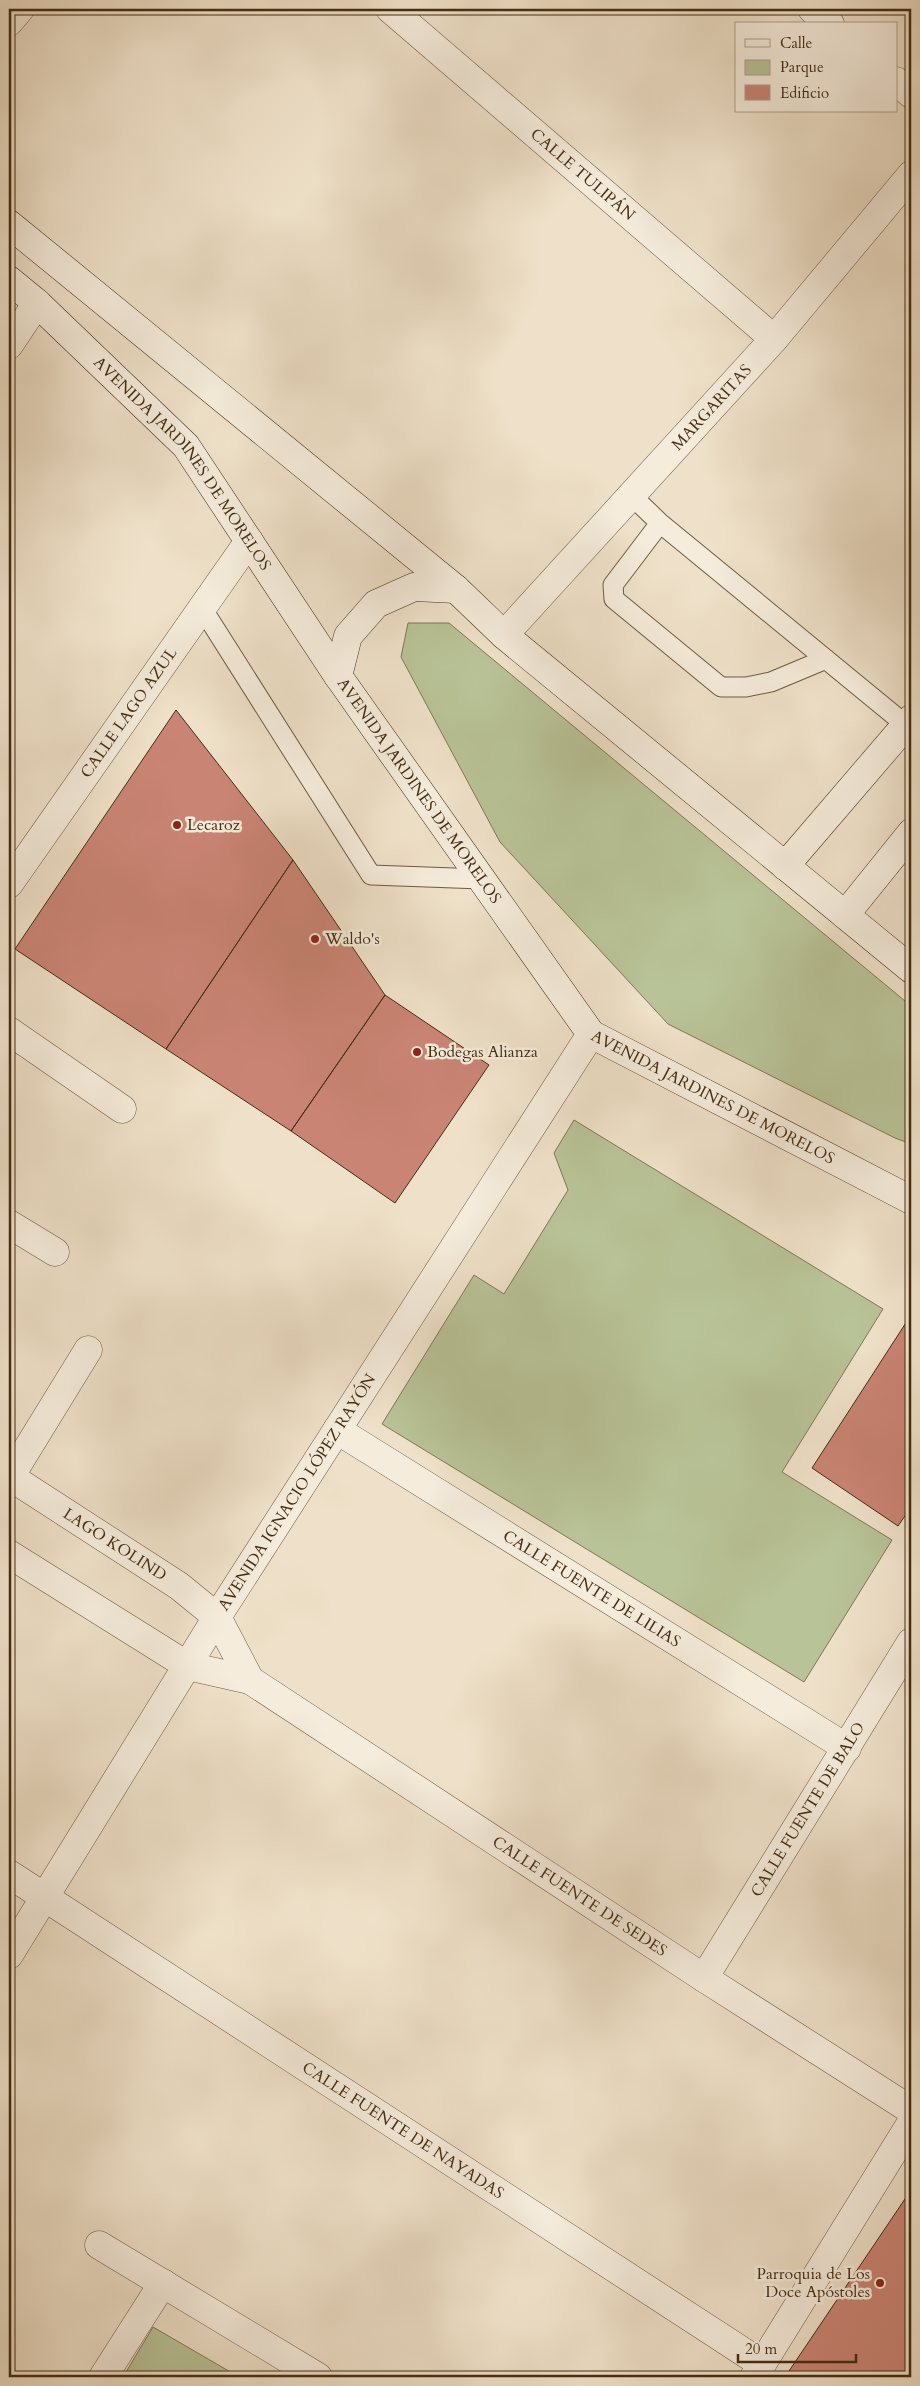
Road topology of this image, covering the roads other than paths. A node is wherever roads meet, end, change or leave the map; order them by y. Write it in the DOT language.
graph roads {
  1 [pos="20,9"];
  2 [pos="390,9"];
  3 [pos="812,9"];
  4 [pos="9,22"];
  5 [pos="828,22"];
  6 [pos="898,83"];
  7 [pos="911,94"];
  8 [pos="911,175"];
  9 [pos="9,224"];
  10 [pos="9,280"];
  11 [pos="37,303"];
  12 [pos="774,339"];
  13 [pos="9,345"];
  14 [pos="632,496"];
  15 [pos="660,523"];
  16 [pos="249,540"];
  17 [pos="456,589"];
  18 [pos="202,608"];
  19 [pos="504,634"];
  20 [pos="826,659"];
  21 [pos="338,676"];
  22 [pos="909,722"];
  23 [pos="911,833"];
  24 [pos="785,866"];
  25 [pos="482,879"];
  26 [pos="9,884"];
  27 [pos="845,915"];
  28 [pos="911,969"];
  29 [pos="9,1031"];
  30 [pos="592,1034"];
  31 [pos="122,1109"];
  32 [pos="911,1200"];
  33 [pos="9,1224"];
  34 [pos="55,1252"];
  35 [pos="88,1350"];
  36 [pos="336,1430"];
  37 [pos="10,1476"];
  38 [pos="9,1554"];
  39 [pos="217,1617"];
  40 [pos="911,1642"];
  41 [pos="188,1666"];
  42 [pos="250,1680"];
  43 [pos="847,1748"];
  44 [pos="9,1874"];
  45 [pos="44,1898"];
  46 [pos="9,1955"];
  47 [pos="704,1978"];
  48 [pos="911,2110"];
  49 [pos="911,2123"];
  50 [pos="99,2245"];
  51 [pos="163,2283"];
  52 [pos="758,2370"];
  53 [pos="103,2377"];
  54 [pos="318,2377"];
  1 -- 4 [label="street"];
  2 -- 12 [label="street, CALLE TULIPÁN"];
  3 -- 5 [label="street"];
  6 -- 7 [label="street"];
  8 -- 12 [label="street, MARGARITAS"];
  9 -- 17 [label="street"];
  10 -- 11 [label="street, AVENIDA JARDINES DE MORELOS"];
  11 -- 13 [label="street"];
  11 -- 16 [label="street, AVENIDA JARDINES DE MORELOS"];
  12 -- 14 [label="street, MARGARITAS"];
  14 -- 15 [label="lane"];
  14 -- 19 [label="street, MARGARITAS"];
  15 -- 20 [label="lane"];
  15 -- 20 [label="lane"];
  16 -- 18 [label="street, CALLE LAGO AZUL"];
  16 -- 21 [label="street, AVENIDA JARDINES DE MORELOS"];
  17 -- 19 [label="street"];
  17 -- 21 [label="street"];
  18 -- 25 [label="lane"];
  18 -- 26 [label="street, CALLE LAGO AZUL"];
  19 -- 24 [label="street"];
  20 -- 22 [label="lane"];
  21 -- 25 [label="street, AVENIDA JARDINES DE MORELOS"];
  22 -- 24 [label="street"];
  23 -- 27 [label="street"];
  24 -- 27 [label="street"];
  25 -- 30 [label="street, AVENIDA JARDINES DE MORELOS"];
  27 -- 28 [label="street"];
  29 -- 31 [label="street"];
  30 -- 32 [label="street, AVENIDA JARDINES DE MORELOS"];
  30 -- 36 [label="street, AVENIDA IGNACIO LÓPEZ RAYÓN"];
  33 -- 34 [label="street"];
  35 -- 37 [label="street"];
  36 -- 39 [label="street, AVENIDA IGNACIO LÓPEZ RAYÓN"];
  36 -- 43 [label="street, CALLE FUENTE DE LILIAS"];
  37 -- 39 [label="street, LAGO KOLIND"];
  38 -- 41 [label="street"];
  39 -- 41 [label="street, AVENIDA IGNACIO LÓPEZ RAYÓN"];
  39 -- 42 [label="street, CALLE FUENTE DE SEDES"];
  40 -- 43 [label="street, CALLE FUENTE DE BALO"];
  41 -- 42 [label="street, CALLE FUENTE DE SEDES"];
  41 -- 45 [label="street, AVENIDA IGNACIO LÓPEZ RAYÓN"];
  42 -- 47 [label="street, CALLE FUENTE DE SEDES"];
  43 -- 47 [label="street, CALLE FUENTE DE BALO"];
  44 -- 45 [label="street, CALLE FUENTE DE NAYADAS"];
  45 -- 46 [label="street, AVENIDA IGNACIO LÓPEZ RAYÓN"];
  45 -- 52 [label="street, CALLE FUENTE DE NAYADAS"];
  47 -- 48 [label="street, CALLE FUENTE DE SEDES"];
  49 -- 52 [label="street"];
  50 -- 51 [label="street"];
  51 -- 53 [label="street"];
  51 -- 54 [label="street"];
}
